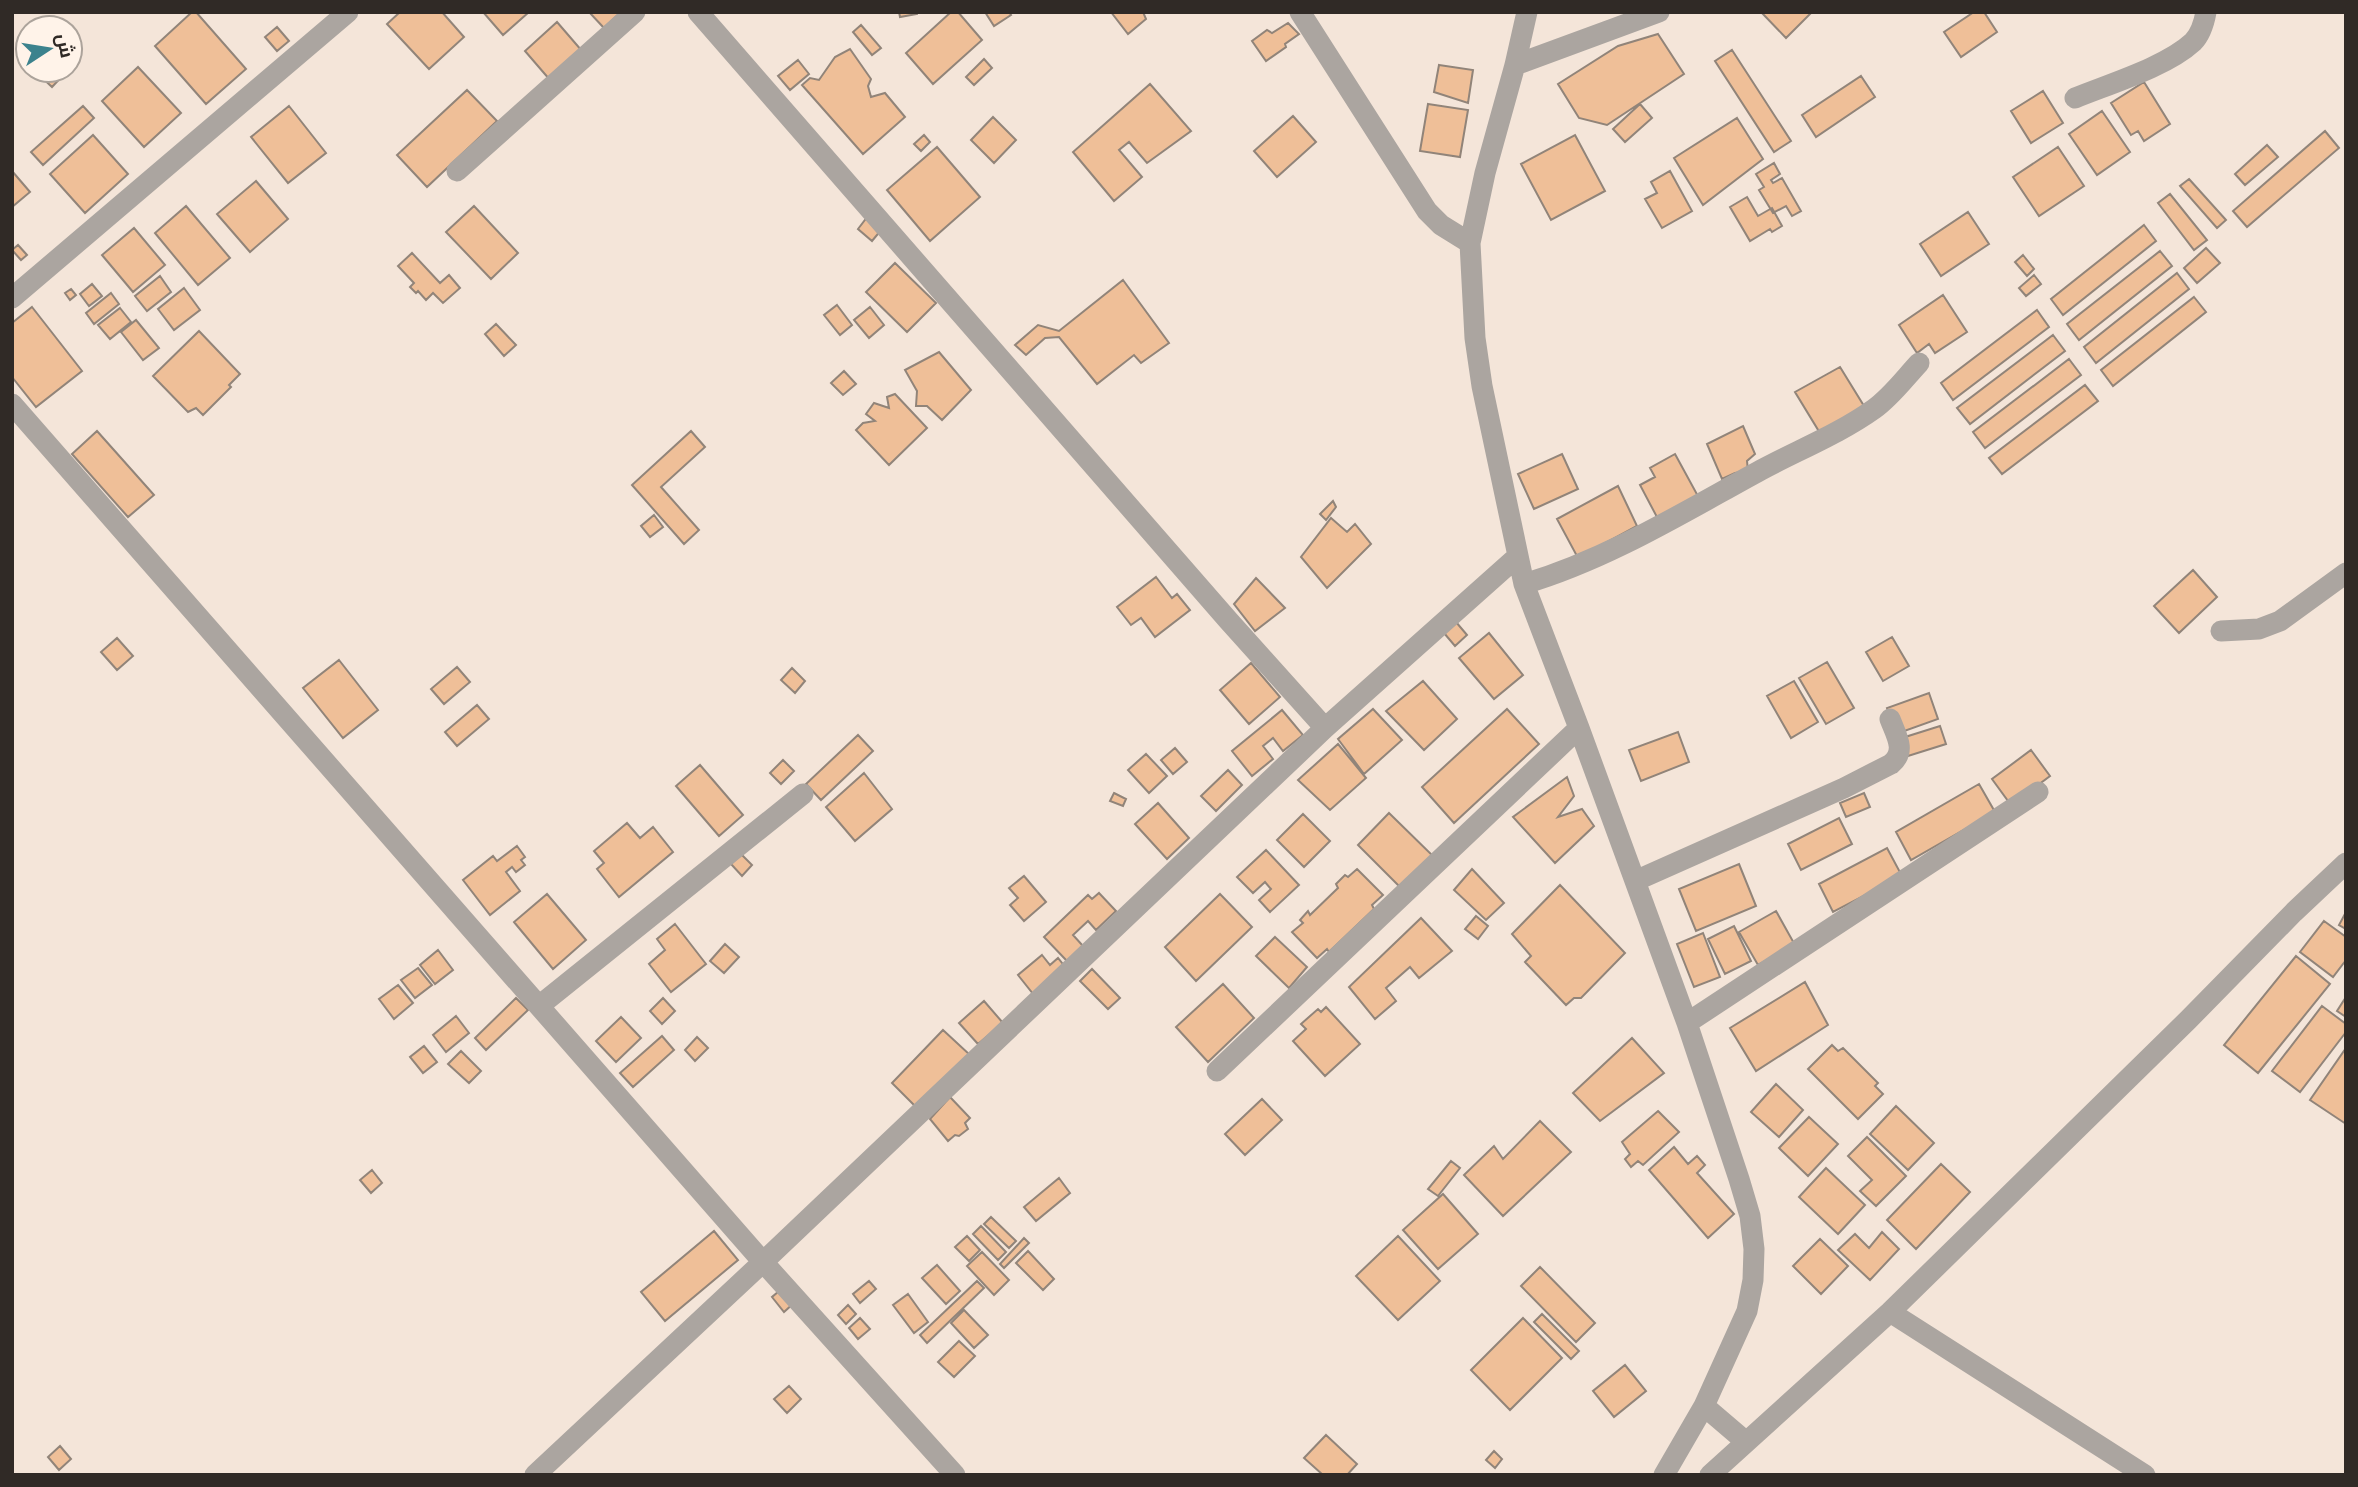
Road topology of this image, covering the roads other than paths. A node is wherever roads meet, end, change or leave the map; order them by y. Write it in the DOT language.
graph roads {
  1 [pos="348,12"];
  2 [pos="635,12"];
  3 [pos="698,12"];
  4 [pos="1300,12"];
  5 [pos="1527,12"];
  6 [pos="1659,12"];
  7 [pos="2206,12"];
  8 [pos="1515,65"];
  9 [pos="2075,98"];
  10 [pos="457,171"];
  11 [pos="1470,243"];
  12 [pos="12,298"];
  13 [pos="1920,363"];
  14 [pos="12,404"];
  15 [pos="1518,556"];
  16 [pos="2346,573"];
  17 [pos="1524,584"];
  18 [pos="2221,631"];
  19 [pos="1890,719"];
  20 [pos="1325,728"];
  21 [pos="1579,728"];
  22 [pos="2038,792"];
  23 [pos="803,794"];
  24 [pos="2346,863"];
  25 [pos="1635,881"];
  26 [pos="539,1006"];
  27 [pos="1687,1023"];
  28 [pos="1217,1072"];
  29 [pos="764,1262"];
  30 [pos="1890,1312"];
  31 [pos="1704,1406"];
  32 [pos="1745,1441"];
  33 [pos="535,1475"];
  34 [pos="955,1475"];
  35 [pos="1664,1475"];
  36 [pos="1710,1475"];
  37 [pos="2145,1475"];
  1 -- 12 [label="street"];
  2 -- 10 [label="street"];
  3 -- 20 [label="street"];
  4 -- 11 [label="street"];
  5 -- 8 [label="street"];
  6 -- 8 [label="street"];
  7 -- 9 [label="street"];
  8 -- 11 [label="street"];
  11 -- 15 [label="street"];
  13 -- 17 [label="street"];
  14 -- 26 [label="street"];
  15 -- 17 [label="street"];
  15 -- 20 [label="street"];
  16 -- 18 [label="street"];
  17 -- 21 [label="street"];
  19 -- 25 [label="street"];
  20 -- 29 [label="street"];
  21 -- 25 [label="street"];
  21 -- 28 [label="street"];
  22 -- 27 [label="street"];
  23 -- 26 [label="street"];
  24 -- 30 [label="street"];
  25 -- 27 [label="street"];
  26 -- 29 [label="street"];
  27 -- 31 [label="street"];
  29 -- 33 [label="street"];
  29 -- 34 [label="street"];
  30 -- 32 [label="street"];
  30 -- 37 [label="street"];
  31 -- 32 [label="street"];
  31 -- 35 [label="street"];
  32 -- 36 [label="street"];
}
